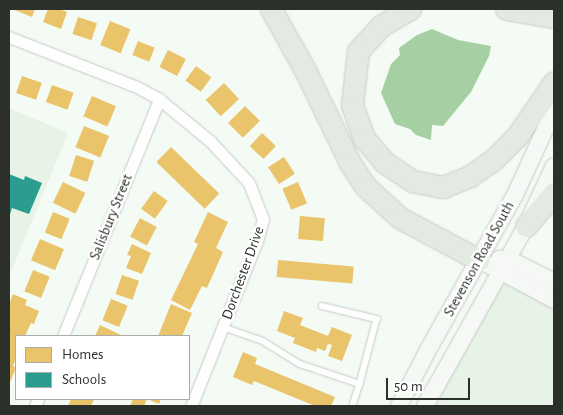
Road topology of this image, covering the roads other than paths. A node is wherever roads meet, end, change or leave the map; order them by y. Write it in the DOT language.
graph roads {
  1 [pos="272,9"];
  2 [pos="410,9"];
  3 [pos="506,9"];
  4 [pos="554,16"];
  5 [pos="9,37"];
  6 [pos="554,82"];
  7 [pos="159,99"];
  8 [pos="554,110"];
  9 [pos="554,166"];
  10 [pos="554,193"];
  11 [pos="526,226"];
  12 [pos="509,259"];
  13 [pos="480,260"];
  14 [pos="501,273"];
  15 [pos="554,282"];
  16 [pos="554,300"];
  17 [pos="322,306"];
  18 [pos="223,327"];
  19 [pos="63,335"];
  20 [pos="360,384"];
  21 [pos="191,406"];
  22 [pos="352,406"];
  23 [pos="399,406"];
  24 [pos="426,406"];
  1 -- 13 [label="highway"];
  2 -- 6 [label="highway"];
  3 -- 4 [label="highway"];
  5 -- 7 [label="street, Dorchester Drive"];
  7 -- 18 [label="street, Dorchester Drive"];
  7 -- 19 [label="street, Salisbury Street"];
  8 -- 13 [label="main road, Stevenson Road South"];
  9 -- 11 [label="main road, Stevenson Road South"];
  10 -- 11 [label="highway"];
  11 -- 12 [label="main road, Stevenson Road South"];
  12 -- 13 [label="main road"];
  12 -- 14 [label="main road, Stevenson Road South"];
  12 -- 15 [label="main road"];
  13 -- 14 [label="main road"];
  13 -- 23 [label="main road, Stevenson Road South"];
  14 -- 16 [label="main road"];
  14 -- 24 [label="main road, Stevenson Road South"];
  17 -- 20 [label="lane"];
  18 -- 20 [label="lane"];
  18 -- 21 [label="street, Dorchester Drive"];
  20 -- 22 [label="lane"];
}
